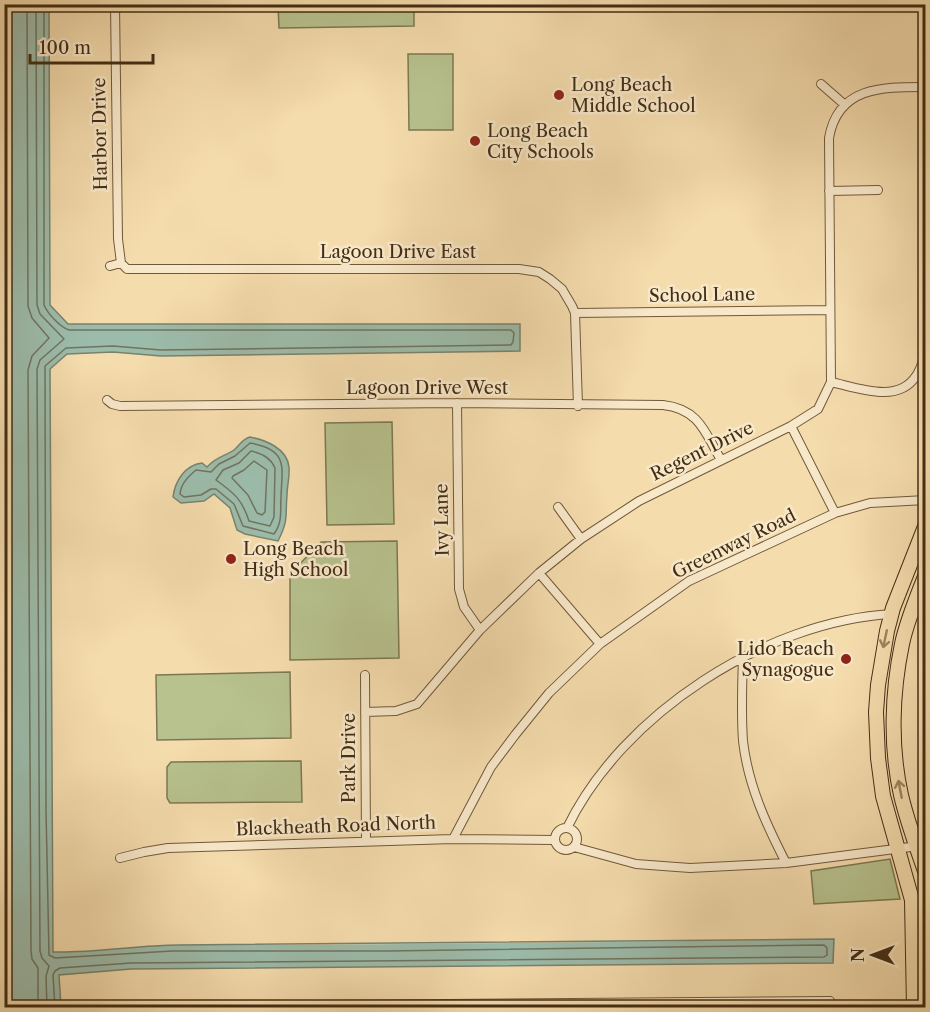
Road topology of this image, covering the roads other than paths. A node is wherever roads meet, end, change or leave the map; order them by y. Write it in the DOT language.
graph roads {
  1 [pos="115,4"];
  2 [pos="821,84"];
  3 [pos="926,87"];
  4 [pos="845,105"];
  5 [pos="878,189"];
  6 [pos="829,190"];
  7 [pos="121,263"];
  8 [pos="110,266"];
  9 [pos="830,310"];
  10 [pos="575,313"];
  11 [pos="926,353"];
  12 [pos="831,382"];
  13 [pos="107,400"];
  14 [pos="458,403"];
  15 [pos="578,406"];
  16 [pos="791,426"];
  17 [pos="721,460"];
  18 [pos="926,500"];
  19 [pos="558,507"];
  20 [pos="835,513"];
  21 [pos="926,524"];
  22 [pos="581,539"];
  23 [pos="539,573"];
  24 [pos="926,574"];
  25 [pos="911,612"];
  26 [pos="892,614"];
  27 [pos="926,614"];
  28 [pos="480,630"];
  29 [pos="600,644"];
  30 [pos="743,657"];
  31 [pos="365,675"];
  32 [pos="365,712"];
  33 [pos="567,828"];
  34 [pos="453,840"];
  35 [pos="555,840"];
  36 [pos="366,842"];
  37 [pos="921,845"];
  38 [pos="574,847"];
  39 [pos="897,847"];
  40 [pos="120,858"];
  41 [pos="786,863"];
  42 [pos="926,874"];
  43 [pos="920,950"];
  44 [pos="830,1004"];
  45 [pos="422,1005"];
  46 [pos="72,1007"];
  47 [pos="914,1008"];
  1 -- 7 [label="street, Harbor Drive"];
  2 -- 4 [label="street"];
  3 -- 4 [label="street"];
  4 -- 6 [label="street, Regent Drive"];
  5 -- 6 [label="street"];
  6 -- 9 [label="street, Regent Drive"];
  7 -- 8 [label="street, Lagoon Drive East"];
  7 -- 10 [label="street, Lagoon Drive East"];
  9 -- 10 [label="street, School Lane"];
  9 -- 12 [label="street, Regent Drive"];
  10 -- 15 [label="street"];
  11 -- 12 [label="street"];
  12 -- 16 [label="street, Regent Drive"];
  13 -- 14 [label="street, Lagoon Drive West"];
  14 -- 15 [label="street, Lagoon Drive West"];
  14 -- 28 [label="street, Ivy Lane"];
  15 -- 17 [label="street, Lagoon Drive West"];
  16 -- 17 [label="street, Regent Drive"];
  16 -- 20 [label="street"];
  17 -- 22 [label="street, Regent Drive"];
  18 -- 20 [label="street, Greenway Road"];
  19 -- 22 [label="street"];
  20 -- 29 [label="street, Greenway Road"];
  21 -- 26 [label="highway"];
  22 -- 23 [label="street, Regent Drive"];
  23 -- 28 [label="street, Regent Drive"];
  23 -- 29 [label="street"];
  24 -- 25 [label="highway"];
  25 -- 27 [label="street"];
  37 -- 25 [label="highway, one-way"];
  26 -- 30 [label="street"];
  26 -- 39 [label="highway, one-way"];
  28 -- 32 [label="street, Regent Drive"];
  29 -- 34 [label="street, Greenway Road"];
  30 -- 33 [label="street"];
  30 -- 41 [label="street"];
  31 -- 32 [label="street, Park Drive"];
  32 -- 36 [label="street, Park Drive"];
  33 -- 35 [label="street"];
  33 -- 38 [label="street"];
  34 -- 35 [label="street, Blackheath Road North"];
  34 -- 36 [label="street, Blackheath Road North"];
  35 -- 38 [label="street"];
  36 -- 40 [label="street, Blackheath Road North"];
  37 -- 39 [label="street"];
  37 -- 42 [label="highway"];
  38 -- 41 [label="street"];
  39 -- 41 [label="street"];
  39 -- 43 [label="highway"];
  43 -- 47 [label="highway"];
  44 -- 45 [label="street"];
  45 -- 46 [label="street"];
}
